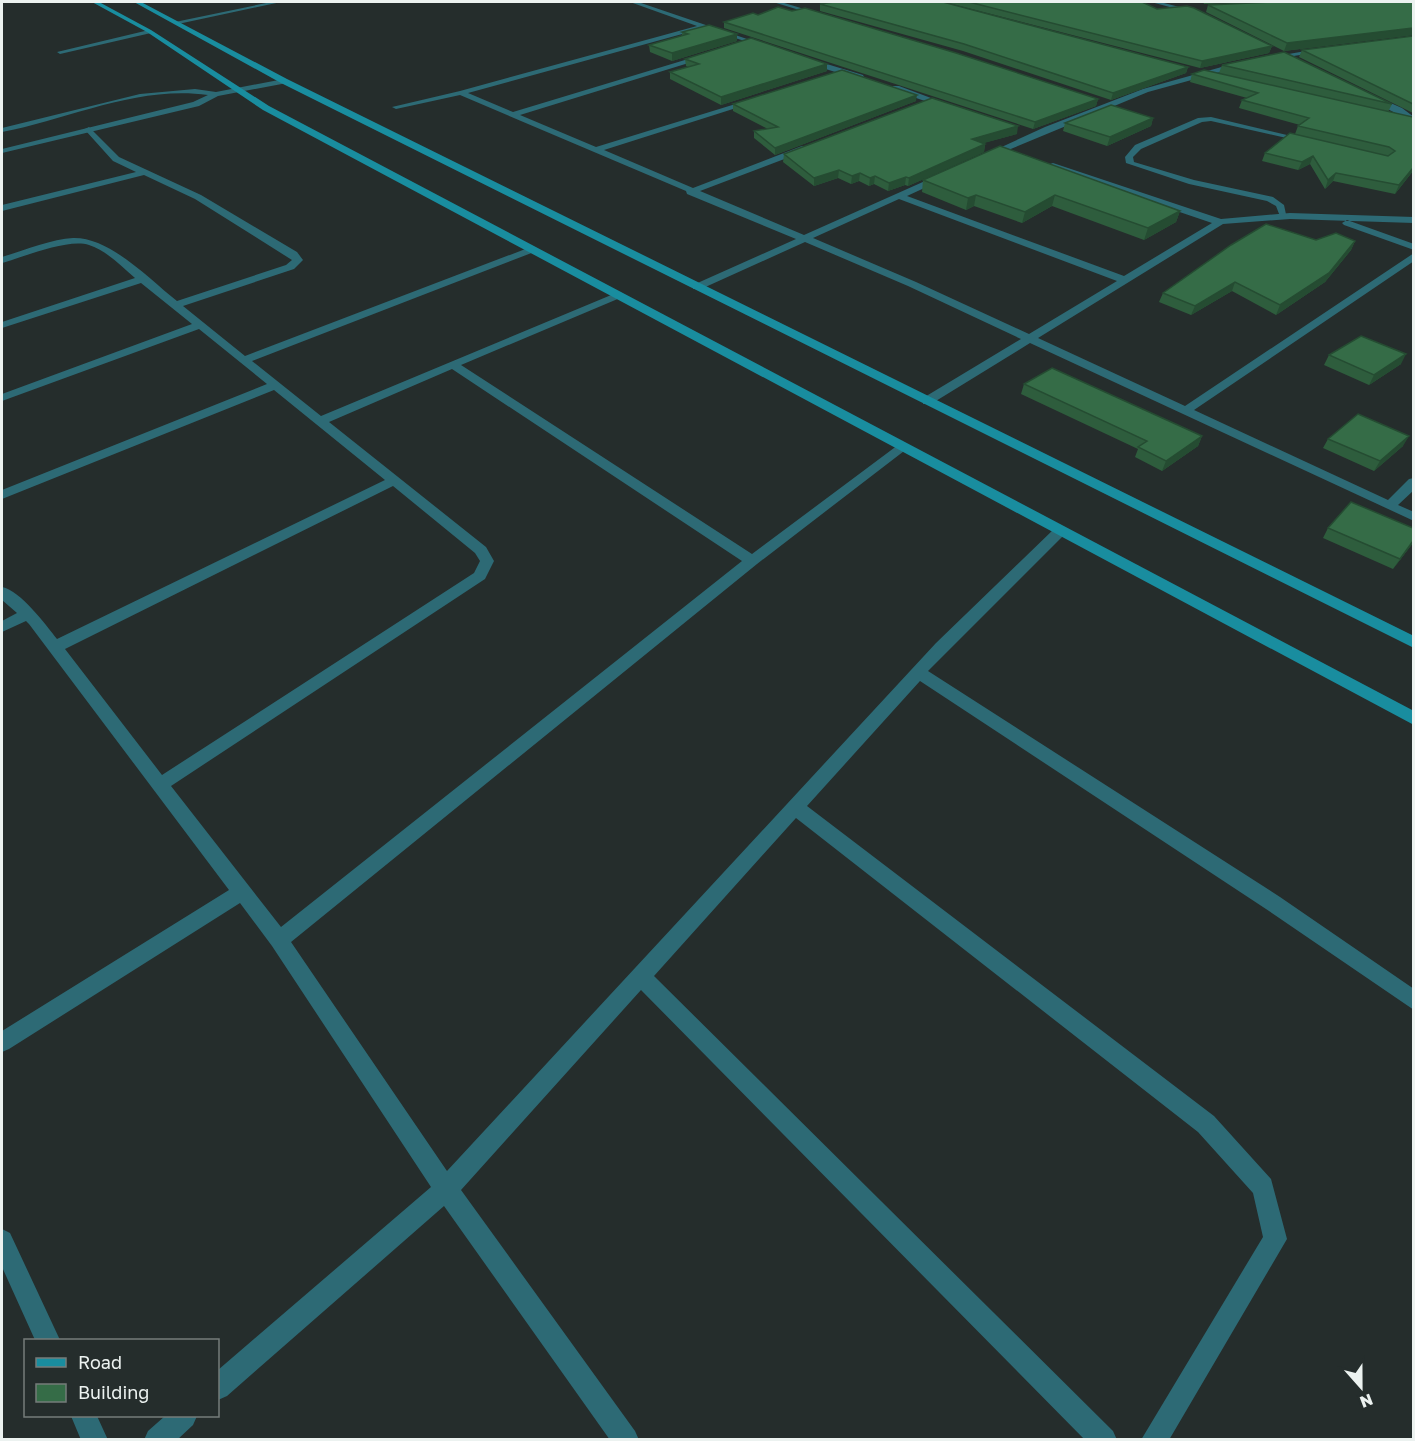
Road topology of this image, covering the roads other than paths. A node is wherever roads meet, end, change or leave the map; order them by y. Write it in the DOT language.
graph roads {
  1 [pos="95,2"];
  2 [pos="137,2"];
  3 [pos="278,2"];
  4 [pos="633,2"];
  5 [pos="776,2"];
  6 [pos="1154,2"];
  7 [pos="1205,7"];
  8 [pos="1183,8"];
  9 [pos="1205,16"];
  10 [pos="833,18"];
  11 [pos="178,22"];
  12 [pos="704,26"];
  13 [pos="149,32"];
  14 [pos="752,41"];
  15 [pos="740,45"];
  16 [pos="774,49"];
  17 [pos="1272,50"];
  18 [pos="1328,50"];
  19 [pos="60,52"];
  20 [pos="717,52"];
  21 [pos="1282,55"];
  22 [pos="796,56"];
  23 [pos="1261,59"];
  24 [pos="1250,62"];
  25 [pos="1302,65"];
  26 [pos="1191,69"];
  27 [pos="842,71"];
  28 [pos="1202,72"];
  29 [pos="830,75"];
  30 [pos="864,78"];
  31 [pos="1225,78"];
  32 [pos="284,81"];
  33 [pos="887,86"];
  34 [pos="238,90"];
  35 [pos="460,93"];
  36 [pos="1363,93"];
  37 [pos="216,94"];
  38 [pos="764,96"];
  39 [pos="932,100"];
  40 [pos="1100,102"];
  41 [pos="921,104"];
  42 [pos="1111,105"];
  43 [pos="396,107"];
  44 [pos="955,108"];
  45 [pos="513,115"];
  46 [pos="1392,118"];
  47 [pos="1413,122"];
  48 [pos="89,129"];
  49 [pos="2,130"];
  50 [pos="1023,131"];
  51 [pos="1034,135"];
  52 [pos="1316,143"];
  53 [pos="811,146"];
  54 [pos="1003,149"];
  55 [pos="596,150"];
  56 [pos="2,151"];
  57 [pos="1014,152"];
  58 [pos="972,163"];
  59 [pos="1047,163"];
  60 [pos="951,172"];
  61 [pos="142,173"];
  62 [pos="690,192"];
  63 [pos="899,196"];
  64 [pos="2,208"];
  65 [pos="1284,217"];
  66 [pos="1333,218"];
  67 [pos="1413,220"];
  68 [pos="1220,222"];
  69 [pos="803,239"];
  70 [pos="1413,247"];
  71 [pos="531,250"];
  72 [pos="1413,256"];
  73 [pos="2,260"];
  74 [pos="142,279"];
  75 [pos="1124,280"];
  76 [pos="697,286"];
  77 [pos="616,296"];
  78 [pos="175,305"];
  79 [pos="2,325"];
  80 [pos="200,325"];
  81 [pos="1029,338"];
  82 [pos="244,360"];
  83 [pos="453,365"];
  84 [pos="275,385"];
  85 [pos="2,398"];
  86 [pos="927,401"];
  87 [pos="1185,411"];
  88 [pos="320,421"];
  89 [pos="902,448"];
  90 [pos="394,481"];
  91 [pos="1413,482"];
  92 [pos="2,495"];
  93 [pos="1389,506"];
  94 [pos="1413,517"];
  95 [pos="1059,532"];
  96 [pos="752,561"];
  97 [pos="2,592"];
  98 [pos="28,614"];
  99 [pos="2,627"];
  100 [pos="1413,643"];
  101 [pos="55,647"];
  102 [pos="918,672"];
  103 [pos="1413,719"];
  104 [pos="160,785"];
  105 [pos="795,807"];
  106 [pos="242,892"];
  107 [pos="279,940"];
  108 [pos="641,977"];
  109 [pos="1413,1001"];
  110 [pos="2,1042"];
  111 [pos="446,1189"];
  112 [pos="2,1241"];
  113 [pos="47,1339"];
  114 [pos="219,1386"];
  115 [pos="84,1417"];
  116 [pos="183,1417"];
  117 [pos="95,1440"];
  118 [pos="157,1440"];
  119 [pos="626,1440"];
  120 [pos="1104,1440"];
  121 [pos="1154,1440"];
  1 -- 13 [label="main road"];
  2 -- 11 [label="main road"];
  3 -- 11 [label="street"];
  4 -- 12 [label="street"];
  5 -- 10 [label="street"];
  6 -- 8 [label="street"];
  7 -- 8 [label="street"];
  8 -- 9 [label="street"];
  11 -- 32 [label="main road"];
  12 -- 14 [label="street"];
  12 -- 35 [label="street"];
  13 -- 19 [label="lane"];
  13 -- 34 [label="main road"];
  14 -- 15 [label="street"];
  14 -- 16 [label="street"];
  17 -- 21 [label="street"];
  18 -- 21 [label="street"];
  20 -- 45 [label="street"];
  21 -- 23 [label="street"];
  21 -- 25 [label="street"];
  22 -- 27 [label="street"];
  24 -- 28 [label="street"];
  26 -- 28 [label="street"];
  27 -- 29 [label="street"];
  27 -- 30 [label="street"];
  28 -- 31 [label="street"];
  28 -- 42 [label="street"];
  32 -- 34 [label="street"];
  32 -- 76 [label="main road"];
  33 -- 39 [label="street"];
  34 -- 37 [label="street"];
  34 -- 71 [label="main road"];
  35 -- 43 [label="street"];
  35 -- 45 [label="street"];
  36 -- 47 [label="street"];
  37 -- 48 [label="street"];
  37 -- 49 [label="street"];
  38 -- 55 [label="street"];
  39 -- 41 [label="street"];
  39 -- 44 [label="street"];
  40 -- 42 [label="street"];
  42 -- 51 [label="street"];
  45 -- 55 [label="street"];
  46 -- 47 [label="street"];
  48 -- 56 [label="street"];
  48 -- 61 [label="street"];
  50 -- 51 [label="street"];
  51 -- 54 [label="street"];
  52 -- 65 [label="lane"];
  53 -- 62 [label="street"];
  54 -- 57 [label="street"];
  54 -- 58 [label="street"];
  55 -- 62 [label="street"];
  59 -- 68 [label="street"];
  60 -- 63 [label="street"];
  61 -- 64 [label="street"];
  61 -- 78 [label="street"];
  62 -- 69 [label="street"];
  63 -- 69 [label="street"];
  63 -- 75 [label="street"];
  65 -- 66 [label="street"];
  65 -- 68 [label="street"];
  66 -- 67 [label="street"];
  66 -- 70 [label="street"];
  68 -- 75 [label="street"];
  69 -- 76 [label="street"];
  69 -- 81 [label="street"];
  71 -- 77 [label="main road"];
  71 -- 82 [label="street"];
  72 -- 87 [label="street"];
  73 -- 74 [label="street"];
  74 -- 78 [label="street"];
  74 -- 79 [label="street"];
  75 -- 81 [label="street"];
  76 -- 86 [label="main road"];
  77 -- 83 [label="street"];
  77 -- 89 [label="main road"];
  78 -- 80 [label="street"];
  80 -- 82 [label="street"];
  80 -- 85 [label="street"];
  81 -- 86 [label="street"];
  81 -- 87 [label="street"];
  82 -- 84 [label="street"];
  83 -- 88 [label="street"];
  83 -- 96 [label="street"];
  84 -- 88 [label="street"];
  84 -- 92 [label="street"];
  86 -- 100 [label="main road"];
  87 -- 93 [label="street"];
  88 -- 90 [label="street"];
  89 -- 95 [label="main road"];
  89 -- 96 [label="street"];
  90 -- 101 [label="street"];
  90 -- 104 [label="street"];
  91 -- 93 [label="street"];
  93 -- 94 [label="street"];
  95 -- 102 [label="street"];
  95 -- 103 [label="main road"];
  96 -- 107 [label="street"];
  97 -- 98 [label="street"];
  98 -- 99 [label="street"];
  98 -- 101 [label="street"];
  101 -- 104 [label="street"];
  102 -- 105 [label="street"];
  102 -- 109 [label="street"];
  104 -- 106 [label="street"];
  105 -- 108 [label="street"];
  105 -- 121 [label="street"];
  106 -- 107 [label="street"];
  106 -- 110 [label="street"];
  107 -- 111 [label="street"];
  108 -- 111 [label="street"];
  108 -- 120 [label="street"];
  111 -- 114 [label="street"];
  111 -- 119 [label="street"];
  112 -- 113 [label="street"];
  115 -- 117 [label="street"];
  116 -- 118 [label="street"];
}
